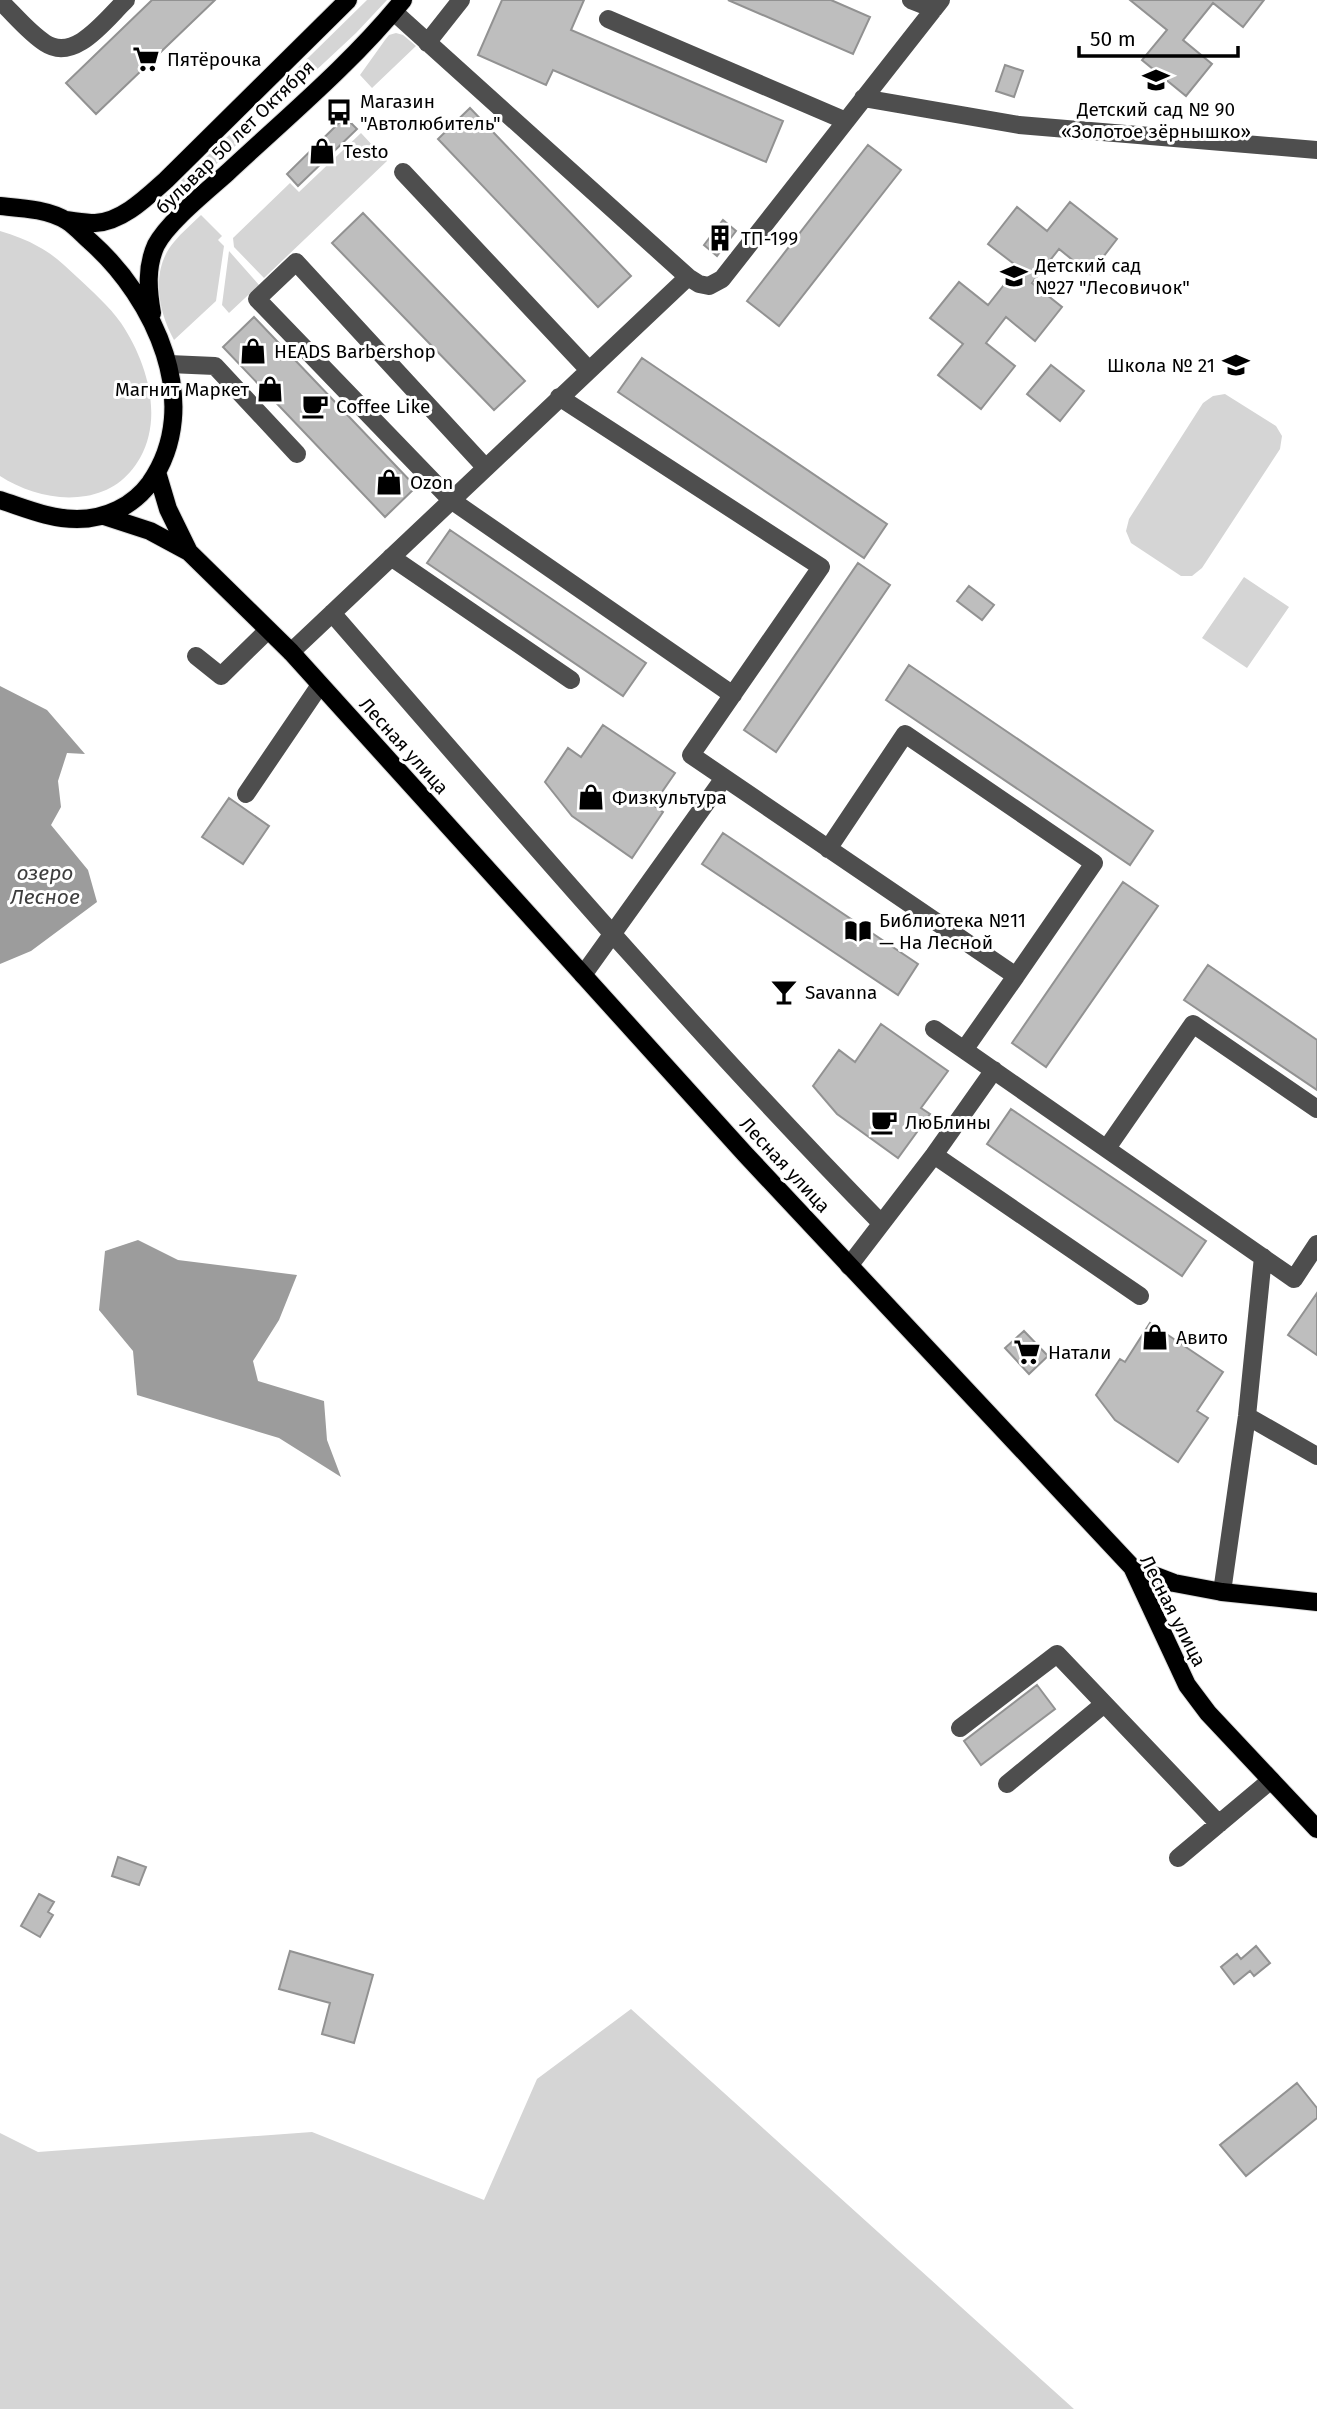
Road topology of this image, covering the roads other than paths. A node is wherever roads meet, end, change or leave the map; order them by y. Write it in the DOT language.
graph roads {
  1 [pos="126,0"];
  2 [pos="348,0"];
  3 [pos="461,0"];
  4 [pos="911,0"];
  5 [pos="0,1"];
  6 [pos="937,5"];
  7 [pos="398,6"];
  8 [pos="608,19"];
  9 [pos="427,43"];
  10 [pos="863,98"];
  11 [pos="846,121"];
  12 [pos="1317,150"];
  13 [pos="403,172"];
  14 [pos="0,206"];
  15 [pos="66,220"];
  16 [pos="688,276"];
  17 [pos="154,327"];
  18 [pos="169,363"];
  19 [pos="588,369"];
  20 [pos="559,397"];
  21 [pos="298,454"];
  22 [pos="485,467"];
  23 [pos="157,472"];
  24 [pos="0,500"];
  25 [pos="452,500"];
  26 [pos="104,516"];
  27 [pos="189,552"];
  28 [pos="391,557"];
  29 [pos="332,613"];
  30 [pos="268,630"];
  31 [pos="291,652"];
  32 [pos="196,656"];
  33 [pos="571,680"];
  34 [pos="320,685"];
  35 [pos="733,695"];
  36 [pos="724,778"];
  37 [pos="246,794"];
  38 [pos="828,849"];
  39 [pos="612,935"];
  40 [pos="583,975"];
  41 [pos="1016,976"];
  42 [pos="934,1029"];
  43 [pos="964,1050"];
  44 [pos="994,1070"];
  45 [pos="1317,1109"];
  46 [pos="1107,1147"];
  47 [pos="934,1155"];
  48 [pos="881,1223"];
  49 [pos="1317,1244"];
  50 [pos="1263,1257"];
  51 [pos="849,1266"];
  52 [pos="1140,1296"];
  53 [pos="1247,1416"];
  54 [pos="1317,1456"];
  55 [pos="1132,1567"];
  56 [pos="1222,1592"];
  57 [pos="1317,1602"];
  58 [pos="1104,1704"];
  59 [pos="960,1728"];
  60 [pos="1271,1780"];
  61 [pos="1007,1784"];
  62 [pos="1219,1824"];
  63 [pos="1317,1829"];
  64 [pos="1178,1858"];
  1 -- 5 [label="street"];
  2 -- 15 [label="main road, бульвар 50 лет Октября"];
  3 -- 9 [label="street"];
  4 -- 6 [label="street"];
  6 -- 10 [label="street"];
  7 -- 9 [label="street"];
  7 -- 17 [label="main road, бульвар 50 лет Октября"];
  8 -- 11 [label="street"];
  9 -- 16 [label="street"];
  10 -- 11 [label="street"];
  10 -- 12 [label="street"];
  11 -- 16 [label="street"];
  13 -- 19 [label="street"];
  14 -- 15 [label="main road"];
  15 -- 17 [label="main road"];
  16 -- 19 [label="street"];
  17 -- 18 [label="main road"];
  18 -- 21 [label="street"];
  18 -- 23 [label="main road"];
  19 -- 20 [label="street"];
  20 -- 22 [label="street"];
  20 -- 35 [label="street"];
  22 -- 25 [label="street"];
  22 -- 25 [label="street"];
  23 -- 26 [label="main road"];
  23 -- 27 [label="main road, Лесная улица"];
  24 -- 26 [label="main road"];
  25 -- 28 [label="street"];
  25 -- 35 [label="street"];
  26 -- 27 [label="main road, Лесная улица"];
  27 -- 30 [label="main road, Лесная улица"];
  28 -- 29 [label="street"];
  28 -- 33 [label="street"];
  29 -- 31 [label="street"];
  29 -- 39 [label="street"];
  30 -- 31 [label="main road, Лесная улица"];
  30 -- 32 [label="street"];
  31 -- 34 [label="main road, Лесная улица"];
  34 -- 37 [label="street"];
  34 -- 40 [label="main road, Лесная улица"];
  35 -- 36 [label="street"];
  36 -- 38 [label="street"];
  36 -- 39 [label="street"];
  38 -- 41 [label="street"];
  38 -- 41 [label="street"];
  39 -- 40 [label="street"];
  39 -- 48 [label="street"];
  40 -- 51 [label="main road, Лесная улица"];
  41 -- 43 [label="street"];
  42 -- 43 [label="street"];
  43 -- 44 [label="street"];
  44 -- 46 [label="street"];
  44 -- 47 [label="street"];
  45 -- 46 [label="street"];
  46 -- 50 [label="street"];
  47 -- 48 [label="street"];
  47 -- 52 [label="street"];
  48 -- 51 [label="street"];
  49 -- 50 [label="street"];
  50 -- 53 [label="street"];
  51 -- 55 [label="main road, Лесная улица"];
  53 -- 54 [label="street"];
  53 -- 56 [label="street"];
  55 -- 56 [label="main road"];
  55 -- 60 [label="main road, Лесная улица"];
  56 -- 57 [label="main road"];
  58 -- 59 [label="street"];
  58 -- 61 [label="street"];
  58 -- 62 [label="street"];
  60 -- 62 [label="street"];
  60 -- 63 [label="main road, Лесная улица"];
  62 -- 64 [label="street"];
}
